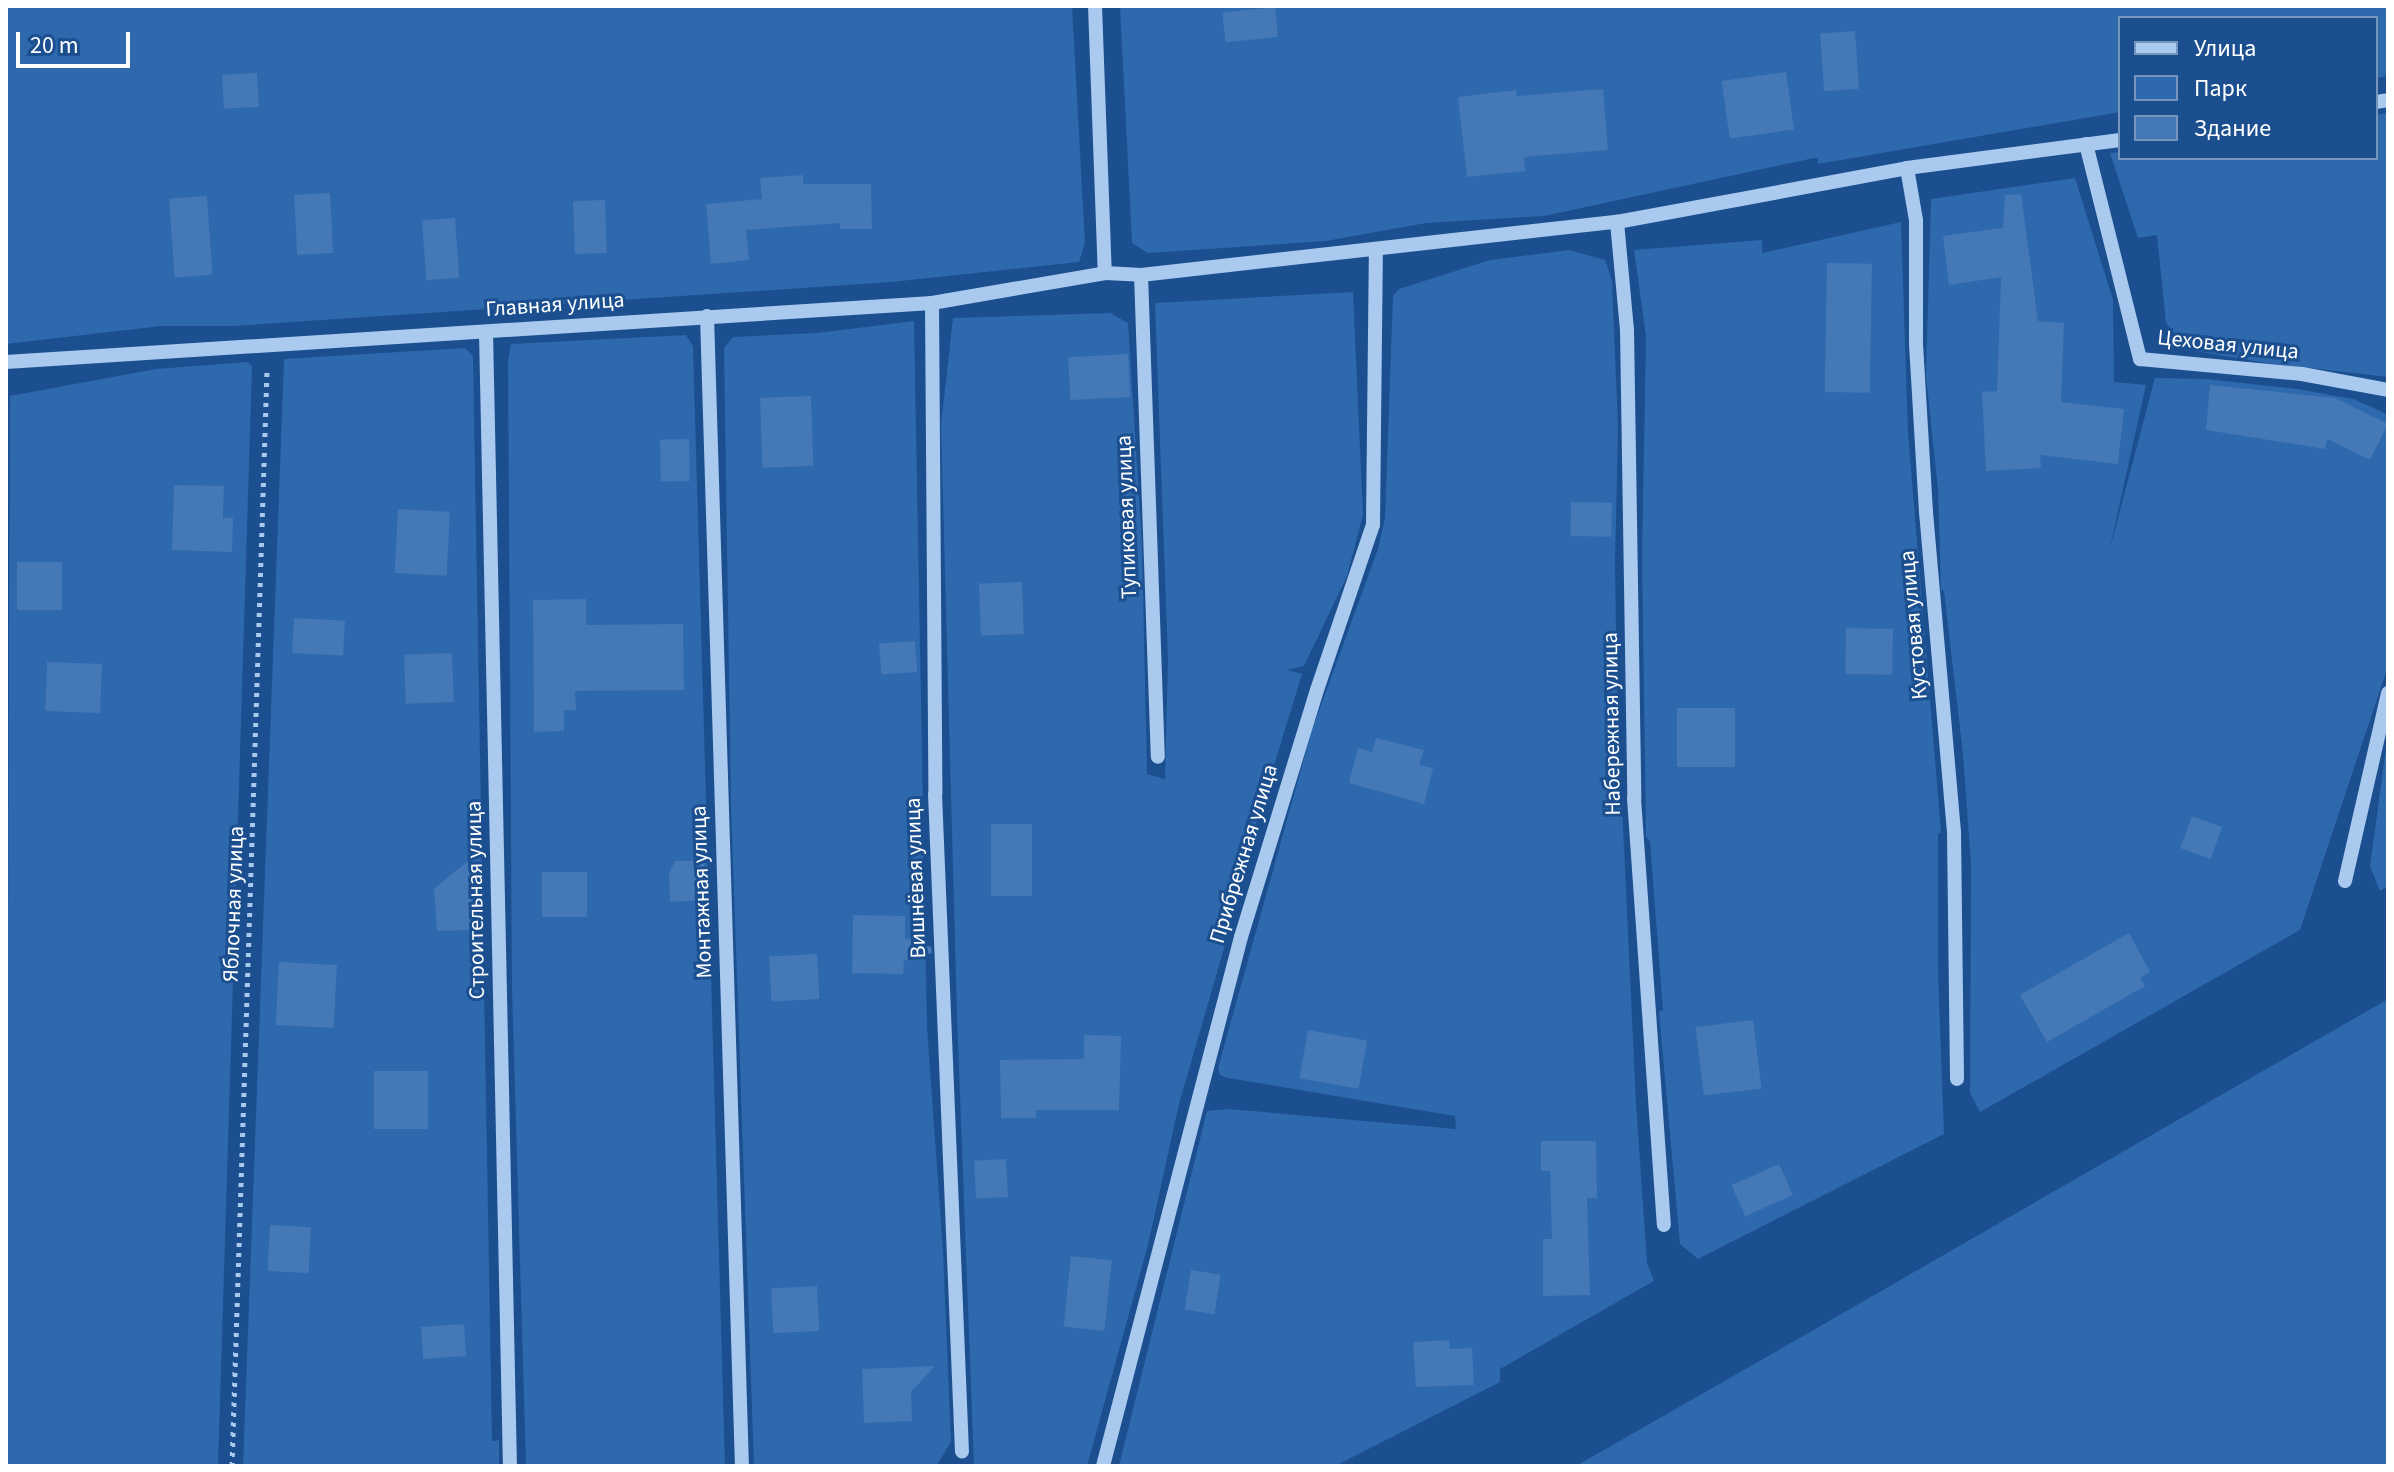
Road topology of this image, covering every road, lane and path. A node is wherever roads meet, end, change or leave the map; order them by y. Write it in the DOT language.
graph roads {
  1 [pos="1095,6"];
  2 [pos="2118,140"];
  3 [pos="2086,144"];
  4 [pos="1907,168"];
  5 [pos="1617,222"];
  6 [pos="1376,250"];
  7 [pos="1105,273"];
  8 [pos="1141,275"];
  9 [pos="932,303"];
  10 [pos="707,316"];
  11 [pos="486,332"];
  12 [pos="268,344"];
  13 [pos="6,362"];
  14 [pos="2388,390"];
  15 [pos="2388,693"];
  16 [pos="1158,757"];
  17 [pos="2345,881"];
  18 [pos="1957,1079"];
  19 [pos="1664,1225"];
  20 [pos="962,1451"];
  21 [pos="232,1466"];
  22 [pos="510,1466"];
  23 [pos="742,1466"];
  24 [pos="1103,1466"];
  1 -- 7 [label="street"];
  2 -- 3 [label="street, Главная улица"];
  3 -- 4 [label="street, Главная улица"];
  3 -- 14 [label="street, Цеховая улица"];
  4 -- 5 [label="street, Главная улица"];
  4 -- 18 [label="street, Кустовая улица"];
  5 -- 6 [label="street, Главная улица"];
  5 -- 19 [label="street, Набережная улица"];
  6 -- 8 [label="street, Главная улица"];
  6 -- 24 [label="street, Прибрежная улица"];
  7 -- 8 [label="street, Главная улица"];
  7 -- 9 [label="street, Главная улица"];
  8 -- 16 [label="street, Тупиковая улица"];
  9 -- 10 [label="street, Главная улица"];
  9 -- 20 [label="street, Вишнёвая улица"];
  10 -- 11 [label="street, Главная улица"];
  10 -- 23 [label="street, Монтажная улица"];
  11 -- 12 [label="street, Главная улица"];
  11 -- 22 [label="street, Строительная улица"];
  12 -- 13 [label="street, Главная улица"];
  12 -- 21 [label="path, Яблочная улица"];
  15 -- 17 [label="street"];
}
